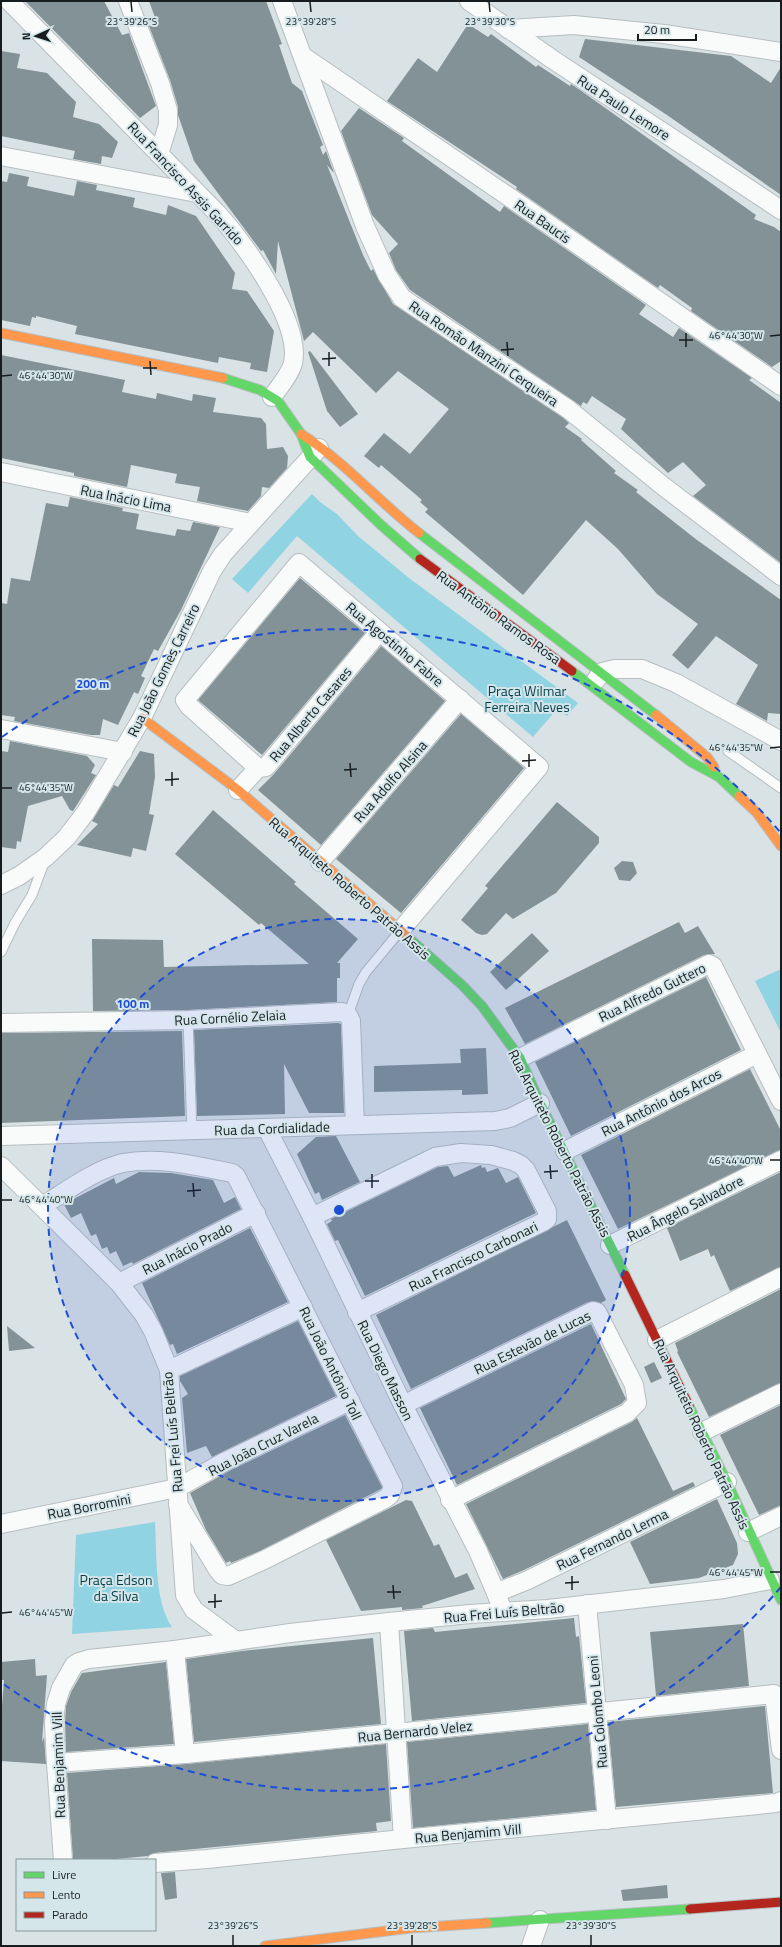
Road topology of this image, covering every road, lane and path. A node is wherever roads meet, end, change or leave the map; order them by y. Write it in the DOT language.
graph roads {
  1 [pos="8,1"];
  2 [pos="128,1"];
  3 [pos="282,1"];
  4 [pos="470,1"];
  5 [pos="508,29"];
  6 [pos="781,52"];
  7 [pos="304,57"];
  8 [pos="159,154"];
  9 [pos="1,156"];
  10 [pos="197,193"];
  11 [pos="781,210"];
  12 [pos="1,333"];
  13 [pos="780,383"];
  14 [pos="275,399"];
  15 [pos="301,434"];
  16 [pos="315,452"];
  17 [pos="1,472"];
  18 [pos="251,523"];
  19 [pos="781,576"];
  20 [pos="379,632"];
  21 [pos="597,678"];
  22 [pos="460,699"];
  23 [pos="142,718"];
  24 [pos="1,728"];
  25 [pos="780,739"];
  26 [pos="728,751"];
  27 [pos="123,752"];
  28 [pos="258,768"];
  29 [pos="719,776"];
  30 [pos="781,788"];
  31 [pos="238,790"];
  32 [pos="781,846"];
  33 [pos="46,858"];
  34 [pos="320,862"];
  35 [pos="1,885"];
  36 [pos="400,931"];
  37 [pos="1,952"];
  38 [pos="348,1015"];
  39 [pos="188,1020"];
  40 [pos="1,1023"];
  41 [pos="757,1054"];
  42 [pos="520,1058"];
  43 [pos="781,1101"];
  44 [pos="540,1103"];
  45 [pos="355,1125"];
  46 [pos="267,1129"];
  47 [pos="192,1131"];
  48 [pos="1,1136"];
  49 [pos="565,1151"];
  50 [pos="781,1160"];
  51 [pos="1,1166"];
  52 [pos="42,1206"];
  53 [pos="256,1213"];
  54 [pos="312,1217"];
  55 [pos="610,1245"];
  56 [pos="781,1277"];
  57 [pos="119,1283"];
  58 [pos="303,1307"];
  59 [pos="357,1312"];
  60 [pos="657,1340"];
  61 [pos="169,1370"];
  62 [pos="781,1393"];
  63 [pos="350,1401"];
  64 [pos="403,1405"];
  65 [pos="702,1432"];
  66 [pos="727,1482"];
  67 [pos="177,1496"];
  68 [pos="450,1500"];
  69 [pos="781,1516"];
  70 [pos="1,1524"];
  71 [pos="748,1532"];
  72 [pos="770,1580"];
  73 [pos="496,1592"];
  74 [pos="781,1600"];
  75 [pos="587,1604"];
  76 [pos="503,1612"];
  77 [pos="389,1622"];
  78 [pos="236,1641"];
  79 [pos="175,1650"];
  80 [pos="598,1713"];
  81 [pos="396,1732"];
  82 [pos="781,1750"];
  83 [pos="185,1754"];
  84 [pos="56,1764"];
  85 [pos="781,1801"];
  86 [pos="607,1820"];
  87 [pos="403,1839"];
  88 [pos="63,1859"];
  89 [pos="156,1863"];
  90 [pos="781,1902"];
  91 [pos="540,1920"];
  92 [pos="265,1946"];
  93 [pos="531,1946"];
  1 -- 8 [label="street, Rua Francisco Assis Garrido"];
  2 -- 8 [label="street"];
  3 -- 7 [label="street, Rua Romão Manzini Cerqueira"];
  4 -- 5 [label="street, Rua Paulo Lemore"];
  5 -- 6 [label="street"];
  5 -- 11 [label="street, Rua Paulo Lemore"];
  7 -- 13 [label="street, Rua Baucis"];
  7 -- 19 [label="street, Rua Romão Manzini Cerqueira"];
  8 -- 10 [label="street, Rua Francisco Assis Garrido"];
  9 -- 10 [label="street"];
  10 -- 14 [label="street, Rua Francisco Assis Garrido"];
  12 -- 14 [label="street"];
  14 -- 15 [label="street, Rua Antônio Ramos Rosa"];
  15 -- 16 [label="street, Rua Antônio Ramos Rosa"];
  15 -- 16 [label="street, Rua Antônio Ramos Rosa"];
  16 -- 18 [label="street, Rua João Gomes Carreiro"];
  16 -- 21 [label="street, Rua Antônio Ramos Rosa"];
  16 -- 21 [label="street, Rua Antônio Ramos Rosa"];
  17 -- 18 [label="street, Rua Inácio Lima"];
  18 -- 23 [label="street, Rua João Gomes Carreiro"];
  20 -- 22 [label="street, Rua Agostinho Fabre"];
  20 -- 28 [label="street, Rua Alberto Casares"];
  20 -- 28 [label="street, Rua Agostinho Fabre"];
  21 -- 25 [label="street"];
  21 -- 29 [label="street, Rua Antônio Ramos Rosa"];
  21 -- 29 [label="street, Rua Antônio Ramos Rosa"];
  22 -- 34 [label="street, Rua Adolfo Alsina"];
  22 -- 36 [label="street, Rua Agostinho Fabre"];
  23 -- 27 [label="street, Rua João Gomes Carreiro"];
  23 -- 31 [label="street, Rua Arquiteto Roberto Patrão Assis"];
  24 -- 27 [label="street"];
  26 -- 30 [label="lane"];
  27 -- 33 [label="street, Rua João Gomes Carreiro"];
  28 -- 31 [label="street, Rua Alberto Casares"];
  29 -- 32 [label="street, Rua Antônio Ramos Rosa"];
  31 -- 34 [label="street, Rua Arquiteto Roberto Patrão Assis"];
  33 -- 35 [label="street, Rua João Gomes Carreiro"];
  33 -- 37 [label="lane"];
  34 -- 36 [label="street, Rua Arquiteto Roberto Patrão Assis"];
  36 -- 38 [label="lane"];
  36 -- 42 [label="street, Rua Arquiteto Roberto Patrão Assis"];
  38 -- 39 [label="street, Rua Cornélio Zelaia"];
  38 -- 45 [label="street"];
  39 -- 40 [label="street, Rua Cornélio Zelaia"];
  39 -- 47 [label="lane"];
  41 -- 42 [label="street, Rua Alfredo Guttero"];
  41 -- 43 [label="street, Rua Alfredo Guttero"];
  41 -- 49 [label="street, Rua Antônio dos Arcos"];
  42 -- 44 [label="street, Rua Arquiteto Roberto Patrão Assis"];
  44 -- 45 [label="street, Rua da Cordialidade"];
  44 -- 49 [label="street, Rua Arquiteto Roberto Patrão Assis"];
  45 -- 46 [label="street, Rua da Cordialidade"];
  46 -- 47 [label="street, Rua da Cordialidade"];
  46 -- 54 [label="street, Rua Diego Masson"];
  47 -- 48 [label="street, Rua da Cordialidade"];
  49 -- 55 [label="street, Rua Arquiteto Roberto Patrão Assis"];
  50 -- 55 [label="street, Rua Ângelo Salvadore"];
  51 -- 52 [label="street, Rua Frei Luís Beltrão"];
  52 -- 53 [label="street, Rua João Antônio Toll"];
  52 -- 57 [label="street, Rua Frei Luís Beltrão"];
  53 -- 57 [label="street, Rua Inácio Prado"];
  53 -- 58 [label="street, Rua João Antônio Toll"];
  54 -- 59 [label="street, Rua Diego Masson"];
  54 -- 59 [label="street, Rua Francisco Carbonari"];
  55 -- 60 [label="street, Rua Arquiteto Roberto Patrão Assis"];
  56 -- 60 [label="street"];
  57 -- 61 [label="street, Rua Frei Luís Beltrão"];
  58 -- 61 [label="street"];
  58 -- 63 [label="street, Rua João Antônio Toll"];
  59 -- 64 [label="street, Rua Diego Masson"];
  60 -- 65 [label="street, Rua Arquiteto Roberto Patrão Assis"];
  61 -- 67 [label="street, Rua Frei Luís Beltrão"];
  62 -- 65 [label="street"];
  63 -- 67 [label="street, Rua João Cruz Varela"];
  63 -- 67 [label="street, Rua João Antônio Toll"];
  64 -- 68 [label="street, Rua Diego Masson"];
  64 -- 68 [label="street, Rua Estevão de Lucas"];
  65 -- 66 [label="street, Rua Arquiteto Roberto Patrão Assis"];
  66 -- 71 [label="street, Rua Arquiteto Roberto Patrão Assis"];
  66 -- 73 [label="street, Rua Fernando Lerma"];
  67 -- 70 [label="street, Rua Borromini"];
  67 -- 78 [label="street, Rua Frei Luís Beltrão"];
  68 -- 73 [label="street, Rua Diego Masson"];
  69 -- 71 [label="street"];
  71 -- 72 [label="street, Rua Arquiteto Roberto Patrão Assis"];
  72 -- 74 [label="street, Rua Arquiteto Roberto Patrão Assis"];
  72 -- 75 [label="street, Rua Frei Luís Beltrão"];
  73 -- 76 [label="street, Rua Diego Masson"];
  75 -- 76 [label="street, Rua Frei Luís Beltrão"];
  75 -- 80 [label="street, Rua Colombo Leoni"];
  76 -- 77 [label="street, Rua Frei Luís Beltrão"];
  77 -- 78 [label="street, Rua Frei Luís Beltrão"];
  77 -- 81 [label="street"];
  78 -- 79 [label="street, Rua Frei Luís Beltrão"];
  79 -- 83 [label="street"];
  79 -- 84 [label="street, Rua Benjamim Vill"];
  80 -- 81 [label="street, Rua Bernardo Velez"];
  80 -- 82 [label="street, Rua Bernardo Velez"];
  80 -- 86 [label="street, Rua Colombo Leoni"];
  81 -- 83 [label="street, Rua Bernardo Velez"];
  81 -- 87 [label="street"];
  83 -- 84 [label="street, Rua Bernardo Velez"];
  84 -- 88 [label="street, Rua Benjamim Vill"];
  85 -- 86 [label="street, Rua Benjamim Vill"];
  86 -- 87 [label="street, Rua Benjamim Vill"];
  87 -- 89 [label="street, Rua Benjamim Vill"];
  90 -- 91 [label="street"];
  91 -- 92 [label="street"];
  91 -- 93 [label="street"];
}
